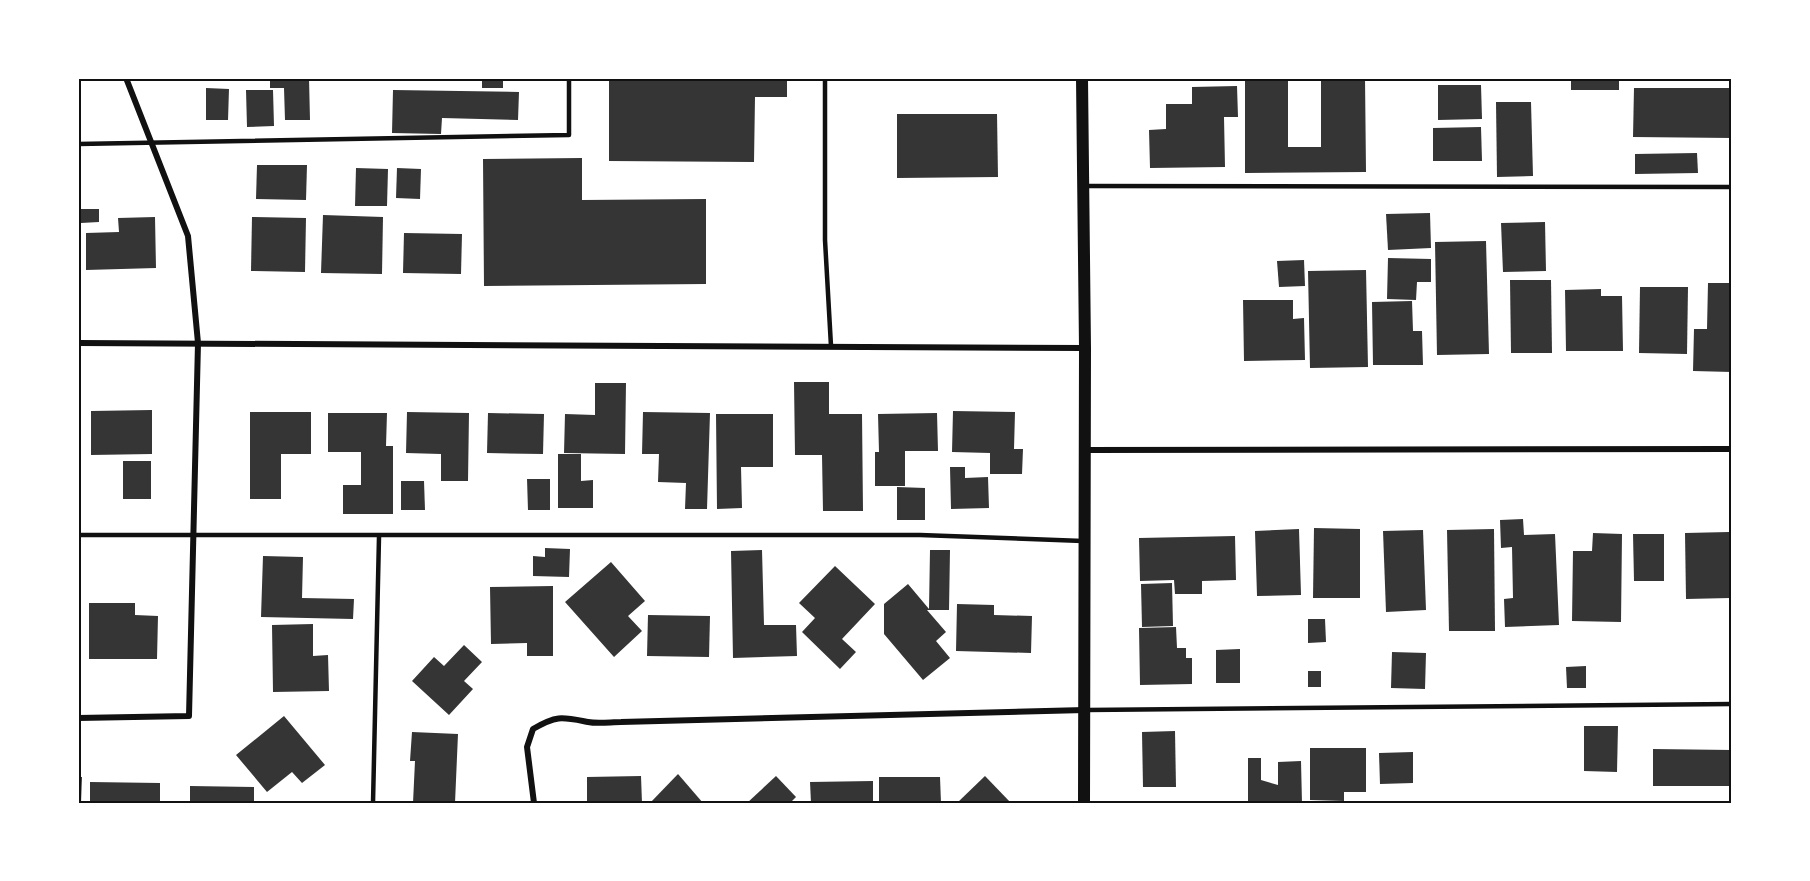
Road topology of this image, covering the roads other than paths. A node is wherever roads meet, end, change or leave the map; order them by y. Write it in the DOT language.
graph roads {
  1 [pos="126,78"];
  2 [pos="569,78"];
  3 [pos="825,78"];
  4 [pos="1082,78"];
  5 [pos="78,144"];
  6 [pos="152,144"];
  7 [pos="1083,186"];
  8 [pos="1732,187"];
  9 [pos="78,343"];
  10 [pos="198,343"];
  11 [pos="831,346"];
  12 [pos="1085,348"];
  13 [pos="1732,448"];
  14 [pos="1084,450"];
  15 [pos="78,535"];
  16 [pos="193,535"];
  17 [pos="379,537"];
  18 [pos="1084,541"];
  19 [pos="1732,704"];
  20 [pos="1085,710"];
  21 [pos="78,718"];
  22 [pos="373,803"];
  23 [pos="534,803"];
  24 [pos="1084,803"];
  1 -- 6 [label="street"];
  2 -- 6 [label="lane"];
  3 -- 11 [label="lane"];
  4 -- 7 [label="main road"];
  5 -- 6 [label="lane"];
  6 -- 10 [label="street"];
  7 -- 8 [label="lane"];
  7 -- 12 [label="main road"];
  9 -- 10 [label="street"];
  10 -- 11 [label="street"];
  10 -- 16 [label="street"];
  11 -- 12 [label="street"];
  12 -- 14 [label="main road"];
  13 -- 14 [label="street"];
  14 -- 18 [label="main road"];
  15 -- 16 [label="lane"];
  16 -- 17 [label="lane"];
  16 -- 21 [label="street"];
  17 -- 18 [label="lane"];
  17 -- 22 [label="lane"];
  18 -- 20 [label="main road"];
  19 -- 20 [label="lane"];
  20 -- 23 [label="street"];
  20 -- 24 [label="main road"];
}
